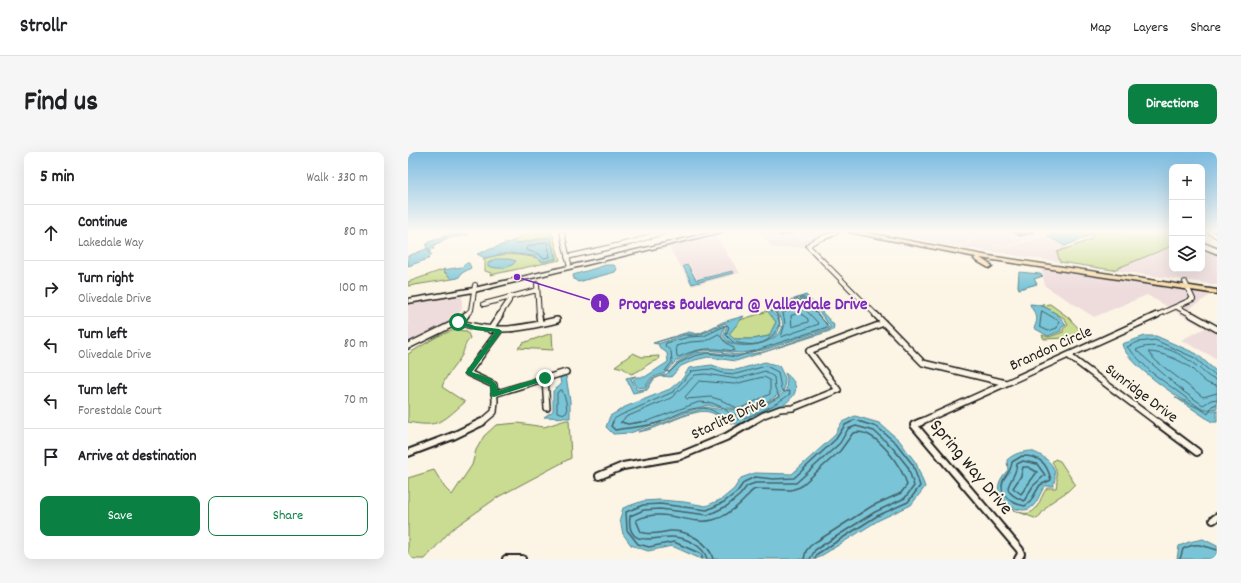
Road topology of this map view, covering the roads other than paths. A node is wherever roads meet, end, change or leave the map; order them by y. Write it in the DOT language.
graph roads {
  1 [pos="567,251"];
  2 [pos="594,251"];
  3 [pos="625,251"];
  4 [pos="628,251"];
  5 [pos="637,251"];
  6 [pos="813,251"];
  7 [pos="936,251"];
  8 [pos="953,251"];
  9 [pos="965,251"];
  10 [pos="622,255"];
  11 [pos="989,256"];
  12 [pos="568,257"];
  13 [pos="569,264"];
  14 [pos="576,266"];
  15 [pos="989,266"];
  16 [pos="537,284"];
  17 [pos="1186,285"];
  18 [pos="475,287"];
  19 [pos="1217,287"];
  20 [pos="537,290"];
  21 [pos="1217,292"];
  22 [pos="509,297"];
  23 [pos="408,300"];
  24 [pos="484,304"];
  25 [pos="1177,307"];
  26 [pos="557,320"];
  27 [pos="458,322"];
  28 [pos="540,324"];
  29 [pos="884,324"];
  30 [pos="1217,329"];
  31 [pos="490,330"];
  32 [pos="499,331"];
  33 [pos="408,346"];
  34 [pos="1069,356"];
  35 [pos="566,372"];
  36 [pos="545,378"];
  37 [pos="1006,383"];
  38 [pos="494,394"];
  39 [pos="547,408"];
  40 [pos="1197,452"];
  41 [pos="408,453"];
  42 [pos="599,476"];
  43 [pos="1020,556"];
  44 [pos="506,559"];
  45 [pos="522,559"];
  1 -- 12 [label="street"];
  2 -- 12 [label="street"];
  3 -- 13 [label="main road"];
  4 -- 10 [label="main road"];
  5 -- 10 [label="main road"];
  6 -- 29 [label="street, Brandon Circle"];
  7 -- 15 [label="main road"];
  8 -- 11 [label="main road"];
  9 -- 11 [label="main road"];
  10 -- 14 [label="main road"];
  11 -- 17 [label="main road"];
  11 -- 17 [label="main road"];
  12 -- 13 [label="street"];
  13 -- 14 [label="main road"];
  13 -- 18 [label="main road"];
  14 -- 18 [label="main road"];
  16 -- 20 [label="street"];
  17 -- 19 [label="main road"];
  17 -- 21 [label="main road"];
  17 -- 25 [label="street, Brandon Circle"];
  18 -- 23 [label="main road"];
  18 -- 27 [label="street"];
  20 -- 22 [label="street"];
  20 -- 28 [label="street"];
  22 -- 24 [label="street"];
  22 -- 31 [label="street"];
  25 -- 30 [label="street"];
  25 -- 34 [label="street, Brandon Circle"];
  26 -- 28 [label="street"];
  27 -- 31 [label="street"];
  27 -- 33 [label="street"];
  28 -- 32 [label="street"];
  29 -- 37 [label="street, Brandon Circle"];
  29 -- 42 [label="street, Starlite Drive"];
  31 -- 32 [label="street"];
  32 -- 38 [label="street"];
  34 -- 37 [label="street, Brandon Circle"];
  34 -- 40 [label="street, Sunridge Drive"];
  35 -- 36 [label="street"];
  36 -- 38 [label="street"];
  36 -- 39 [label="street"];
  37 -- 43 [label="street, Spring Way Drive"];
  38 -- 41 [label="street"];
  44 -- 45 [label="street"];
}
